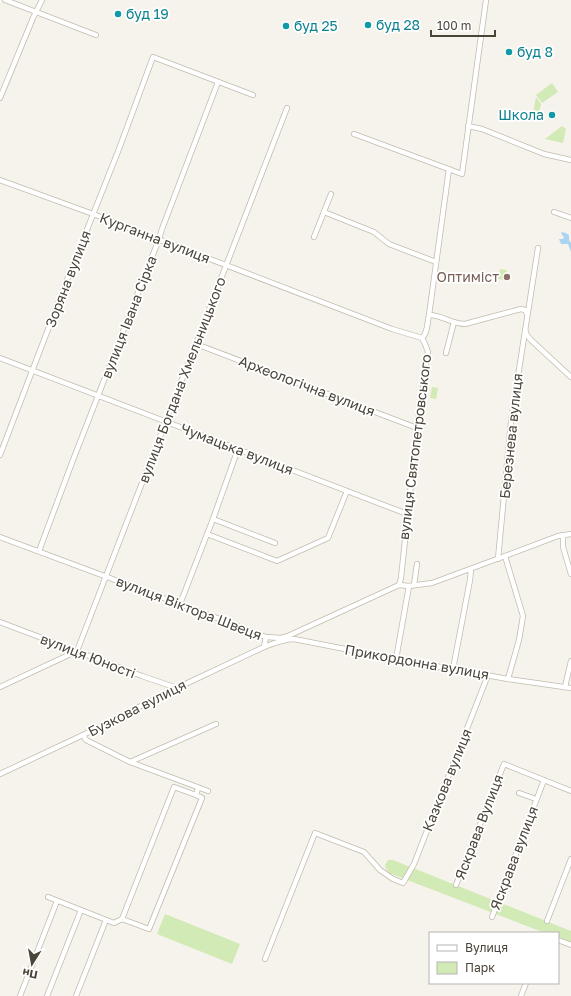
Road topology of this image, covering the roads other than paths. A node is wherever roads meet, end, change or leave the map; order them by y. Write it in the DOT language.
graph roads {
  1 [pos="5,0"];
  2 [pos="42,0"];
  3 [pos="486,0"];
  4 [pos="36,12"];
  5 [pos="96,35"];
  6 [pos="218,82"];
  7 [pos="1,90"];
  8 [pos="253,95"];
  9 [pos="0,98"];
  10 [pos="287,108"];
  11 [pos="468,126"];
  12 [pos="354,134"];
  13 [pos="571,160"];
  14 [pos="449,169"];
  15 [pos="0,180"];
  16 [pos="331,194"];
  17 [pos="324,212"];
  18 [pos="554,212"];
  19 [pos="93,214"];
  20 [pos="571,218"];
  21 [pos="314,237"];
  22 [pos="159,239"];
  23 [pos="538,248"];
  24 [pos="436,262"];
  25 [pos="226,265"];
  26 [pos="528,314"];
  27 [pos="429,315"];
  28 [pos="454,322"];
  29 [pos="525,330"];
  30 [pos="422,338"];
  31 [pos="196,344"];
  32 [pos="446,354"];
  33 [pos="0,358"];
  34 [pos="33,371"];
  35 [pos="571,377"];
  36 [pos="99,395"];
  37 [pos="166,422"];
  38 [pos="417,428"];
  39 [pos="238,449"];
  40 [pos="0,455"];
  41 [pos="348,491"];
  42 [pos="408,514"];
  43 [pos="213,519"];
  44 [pos="207,534"];
  45 [pos="571,534"];
  46 [pos="563,535"];
  47 [pos="0,537"];
  48 [pos="275,543"];
  49 [pos="39,551"];
  50 [pos="505,556"];
  51 [pos="498,559"];
  52 [pos="417,564"];
  53 [pos="471,569"];
  54 [pos="571,574"];
  55 [pos="106,576"];
  56 [pos="399,585"];
  57 [pos="412,586"];
  58 [pos="180,604"];
  59 [pos="0,622"];
  60 [pos="266,637"];
  61 [pos="264,647"];
  62 [pos="77,652"];
  63 [pos="396,659"];
  64 [pos="571,661"];
  65 [pos="453,669"];
  66 [pos="488,675"];
  67 [pos="508,679"];
  68 [pos="0,687"];
  69 [pos="565,687"];
  70 [pos="177,688"];
  71 [pos="571,688"];
  72 [pos="216,724"];
  73 [pos="83,736"];
  74 [pos="130,762"];
  75 [pos="0,774"];
  76 [pos="544,780"];
  77 [pos="198,788"];
  78 [pos="571,791"];
  79 [pos="208,792"];
  80 [pos="519,793"];
  81 [pos="196,795"];
  82 [pos="536,799"];
  83 [pos="571,859"];
  84 [pos="456,885"];
  85 [pos="48,897"];
  86 [pos="57,901"];
  87 [pos="80,910"];
  88 [pos="492,917"];
  89 [pos="122,919"];
  90 [pos="106,920"];
  91 [pos="547,921"];
  92 [pos="559,940"];
  93 [pos="571,945"];
  94 [pos="265,959"];
  95 [pos="526,984"];
  96 [pos="20,996"];
  97 [pos="47,996"];
  98 [pos="76,996"];
  99 [pos="521,996"];
  1 -- 4 [label="street"];
  2 -- 4 [label="street"];
  3 -- 11 [label="street"];
  4 -- 5 [label="street"];
  4 -- 7 [label="street"];
  6 -- 8 [label="street"];
  6 -- 19 [label="street, Зоряна вулиця"];
  6 -- 22 [label="street, вулиця Івана Сірка"];
  7 -- 9 [label="street"];
  10 -- 25 [label="street, вулиця Богдана Хмельницького"];
  11 -- 13 [label="street"];
  11 -- 14 [label="street"];
  12 -- 14 [label="street"];
  14 -- 24 [label="street, вулиця Святопетровського"];
  15 -- 19 [label="street, Курганна вулиця"];
  16 -- 17 [label="street"];
  17 -- 21 [label="street"];
  17 -- 24 [label="street"];
  18 -- 20 [label="street"];
  19 -- 22 [label="street, Курганна вулиця"];
  19 -- 34 [label="street, Зоряна вулиця"];
  22 -- 25 [label="street, Курганна вулиця"];
  22 -- 36 [label="street, вулиця Івана Сірка"];
  23 -- 26 [label="street, Березнева вулиця"];
  24 -- 27 [label="street, вулиця Святопетровського"];
  25 -- 30 [label="street, Курганна вулиця"];
  25 -- 31 [label="street, вулиця Богдана Хмельницького"];
  26 -- 28 [label="street"];
  26 -- 29 [label="street, Березнева вулиця"];
  27 -- 28 [label="street"];
  27 -- 30 [label="street, вулиця Святопетровського"];
  28 -- 32 [label="street"];
  29 -- 35 [label="street"];
  29 -- 51 [label="street, Березнева вулиця"];
  30 -- 38 [label="street, вулиця Святопетровського"];
  31 -- 37 [label="street, вулиця Богдана Хмельницького"];
  31 -- 38 [label="street, Археологічна вулиця"];
  33 -- 34 [label="street, Чумацька вулиця"];
  34 -- 36 [label="street, Чумацька вулиця"];
  34 -- 40 [label="street, Зоряна вулиця"];
  36 -- 37 [label="street, Чумацька вулиця"];
  36 -- 49 [label="street, вулиця Івана Сірка"];
  37 -- 39 [label="street, Чумацька вулиця"];
  37 -- 55 [label="street, вулиця Богдана Хмельницького"];
  38 -- 42 [label="street, вулиця Святопетровського"];
  39 -- 41 [label="street, Чумацька вулиця"];
  39 -- 43 [label="street"];
  41 -- 42 [label="street, Чумацька вулиця"];
  41 -- 44 [label="street"];
  42 -- 56 [label="street, вулиця Святопетровського"];
  43 -- 44 [label="street"];
  43 -- 48 [label="street"];
  44 -- 58 [label="street"];
  45 -- 46 [label="street"];
  46 -- 50 [label="street"];
  46 -- 54 [label="street"];
  47 -- 49 [label="street, вулиця Віктора Швеця"];
  49 -- 55 [label="street, вулиця Віктора Швеця"];
  50 -- 51 [label="street"];
  50 -- 67 [label="street"];
  51 -- 53 [label="street"];
  52 -- 57 [label="street"];
  53 -- 57 [label="street"];
  53 -- 65 [label="street"];
  55 -- 58 [label="street, вулиця Віктора Швеця"];
  55 -- 62 [label="street, вулиця Богдана Хмельницького"];
  56 -- 57 [label="street"];
  56 -- 60 [label="street, вулиця Віктора Швеця"];
  57 -- 63 [label="street"];
  58 -- 60 [label="street, вулиця Віктора Швеця"];
  59 -- 62 [label="street, вулиця Юності"];
  60 -- 61 [label="street"];
  61 -- 63 [label="street, Прикордонна вулиця"];
  61 -- 70 [label="street, Бузкова вулиця"];
  62 -- 68 [label="street"];
  62 -- 70 [label="street, вулиця Юності"];
  63 -- 65 [label="street, Прикордонна вулиця"];
  64 -- 69 [label="street"];
  65 -- 66 [label="street, Прикордонна вулиця"];
  66 -- 67 [label="street, Прикордонна вулиця"];
  66 -- 94 [label="street, Казкова вулиця"];
  67 -- 69 [label="street, Прикордонна вулиця"];
  69 -- 71 [label="street, Прикордонна вулиця"];
  70 -- 73 [label="street, Бузкова вулиця"];
  72 -- 74 [label="street"];
  73 -- 74 [label="street"];
  73 -- 75 [label="street, Бузкова вулиця"];
  74 -- 77 [label="street"];
  76 -- 78 [label="street"];
  76 -- 82 [label="street, Яскрава вулиця"];
  76 -- 84 [label="street, Яскрава Вулиця"];
  77 -- 79 [label="street"];
  77 -- 81 [label="street"];
  80 -- 82 [label="street, Яскрава вулиця"];
  81 -- 89 [label="street"];
  81 -- 89 [label="street"];
  82 -- 88 [label="street, Яскрава вулиця"];
  83 -- 91 [label="street"];
  85 -- 86 [label="street"];
  86 -- 87 [label="street"];
  86 -- 96 [label="street"];
  87 -- 90 [label="street"];
  87 -- 97 [label="street"];
  89 -- 90 [label="street"];
  90 -- 98 [label="street"];
  92 -- 93 [label="street"];
  95 -- 99 [label="street"];
}
